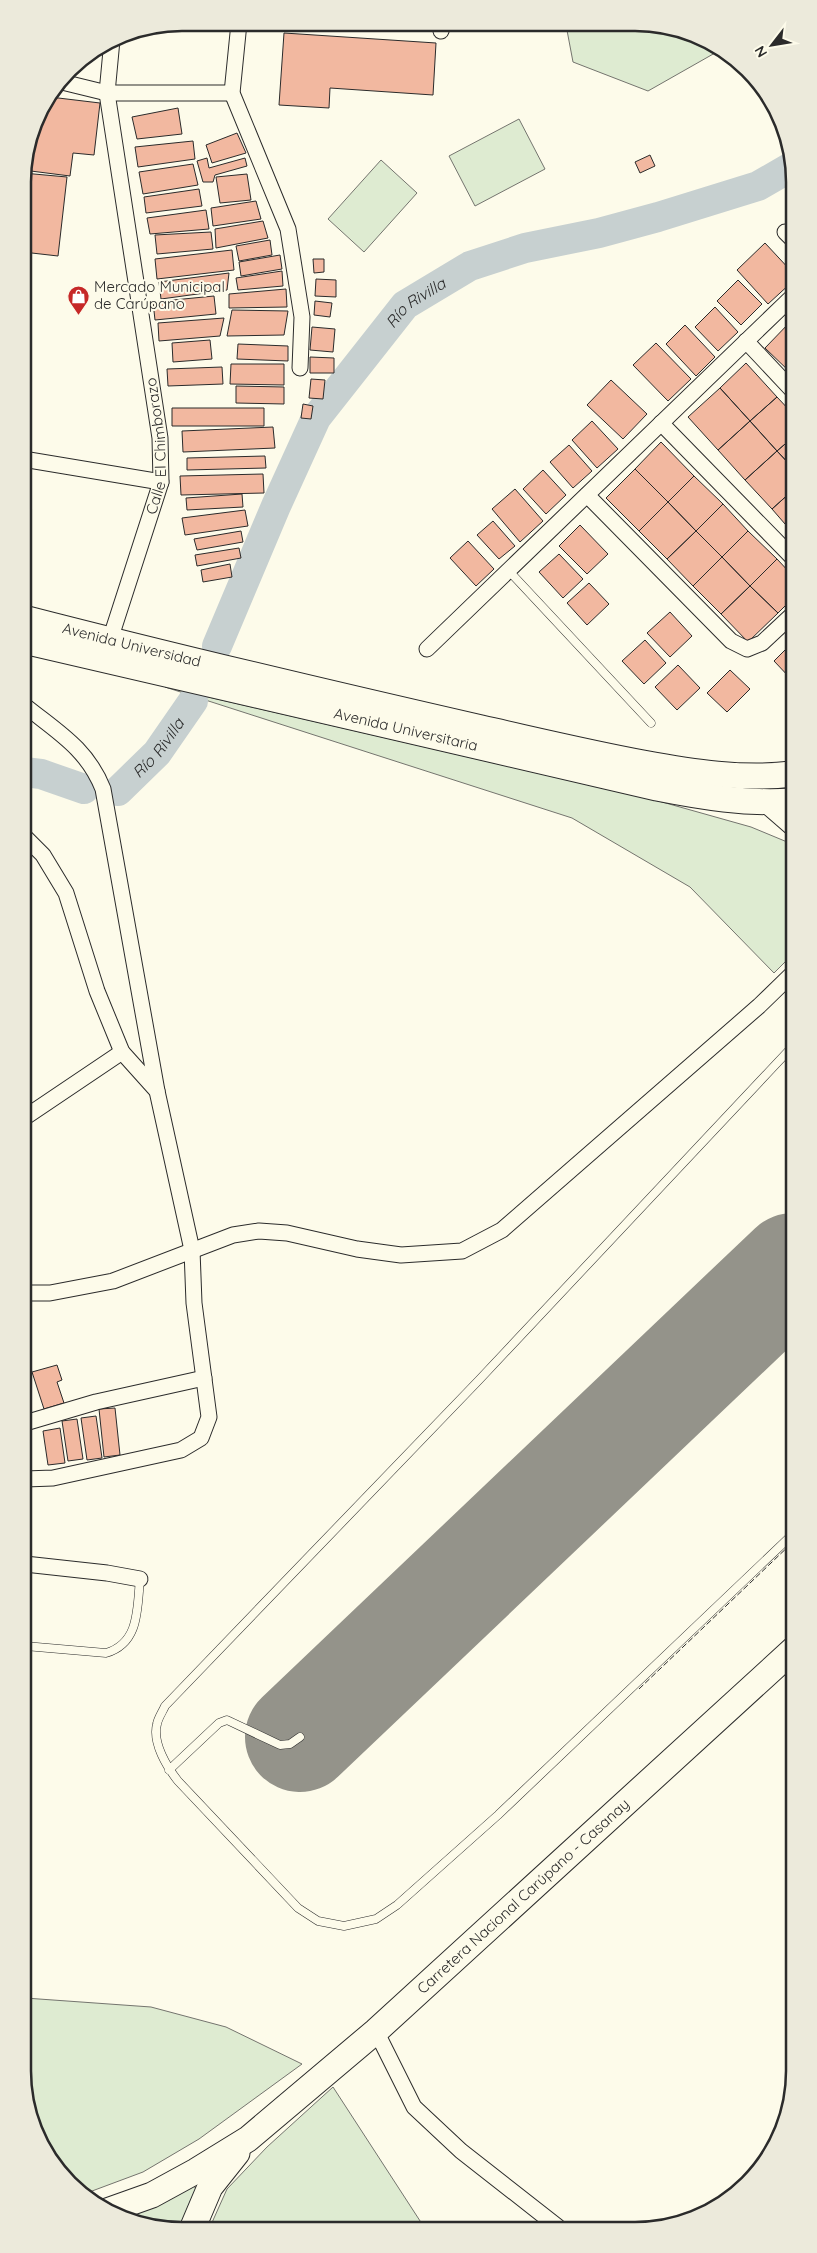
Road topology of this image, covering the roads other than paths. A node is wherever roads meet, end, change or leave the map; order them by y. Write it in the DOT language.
graph roads {
  1 [pos="238,32"];
  2 [pos="111,49"];
  3 [pos="68,84"];
  4 [pos="108,93"];
  5 [pos="232,93"];
  6 [pos="786,303"];
  7 [pos="746,341"];
  8 [pos="300,368"];
  9 [pos="786,383"];
  10 [pos="661,423"];
  11 [pos="32,460"];
  12 [pos="161,482"];
  13 [pos="587,494"];
  14 [pos="786,551"];
  15 [pos="508,570"];
  16 [pos="32,621"];
  17 [pos="786,621"];
  18 [pos="32,641"];
  19 [pos="107,649"];
  20 [pos="426,649"];
  21 [pos="239,672"];
  22 [pos="32,711"];
  23 [pos="651,723"];
  24 [pos="786,775"];
  25 [pos="786,801"];
  26 [pos="763,803"];
  27 [pos="786,823"];
  28 [pos="32,844"];
  29 [pos="786,980"];
  30 [pos="122,1052"];
  31 [pos="786,1054"];
  32 [pos="157,1091"];
  33 [pos="32,1113"];
  34 [pos="192,1250"];
  35 [pos="31,1293"];
  36 [pos="204,1378"];
  37 [pos="31,1421"];
  38 [pos="31,1479"];
  39 [pos="785,1541"];
  40 [pos="31,1565"];
  41 [pos="140,1579"];
  42 [pos="31,1647"];
  43 [pos="785,1657"];
  44 [pos="300,1737"];
  45 [pos="169,1770"];
  46 [pos="376,2030"];
  47 [pos="248,2139"];
  48 [pos="118,2207"];
  49 [pos="196,2222"];
  50 [pos="552,2222"];
  1 -- 5 [label="street"];
  2 -- 4 [label="street, Calle El Chimborazo"];
  3 -- 4 [label="street"];
  4 -- 5 [label="street"];
  4 -- 12 [label="street, Calle El Chimborazo"];
  5 -- 8 [label="street"];
  6 -- 7 [label="street"];
  7 -- 9 [label="street"];
  7 -- 10 [label="street"];
  10 -- 13 [label="street"];
  10 -- 14 [label="street"];
  11 -- 12 [label="street"];
  12 -- 19 [label="street, Calle El Chimborazo"];
  13 -- 15 [label="street"];
  13 -- 17 [label="street"];
  15 -- 20 [label="street"];
  15 -- 23 [label="lane"];
  16 -- 19 [label="highway, Avenida Universidad"];
  18 -- 19 [label="highway, Avenida Universitaria"];
  19 -- 21 [label="highway, Avenida Universidad"];
  19 -- 26 [label="highway, Avenida Universitaria"];
  21 -- 24 [label="highway, Avenida Universitaria"];
  22 -- 32 [label="street"];
  25 -- 26 [label="highway, Avenida Universitaria"];
  26 -- 27 [label="street"];
  28 -- 30 [label="street"];
  29 -- 34 [label="street"];
  30 -- 32 [label="street"];
  30 -- 33 [label="street"];
  31 -- 45 [label="lane"];
  32 -- 34 [label="street"];
  34 -- 35 [label="street"];
  34 -- 36 [label="street"];
  36 -- 37 [label="street"];
  36 -- 38 [label="street"];
  39 -- 45 [label="lane"];
  40 -- 41 [label="street"];
  41 -- 42 [label="lane"];
  43 -- 46 [label="highway, Carretera Nacional Carúpano - Casanay"];
  44 -- 45 [label="lane"];
  46 -- 47 [label="highway, Carretera Nacional Carúpano - Casanay"];
  46 -- 50 [label="street"];
  47 -- 48 [label="highway, Carretera Nacional Carúpano - Casanay"];
  47 -- 49 [label="highway, Carretera Nacional Carúpano - Casanay"];
}
